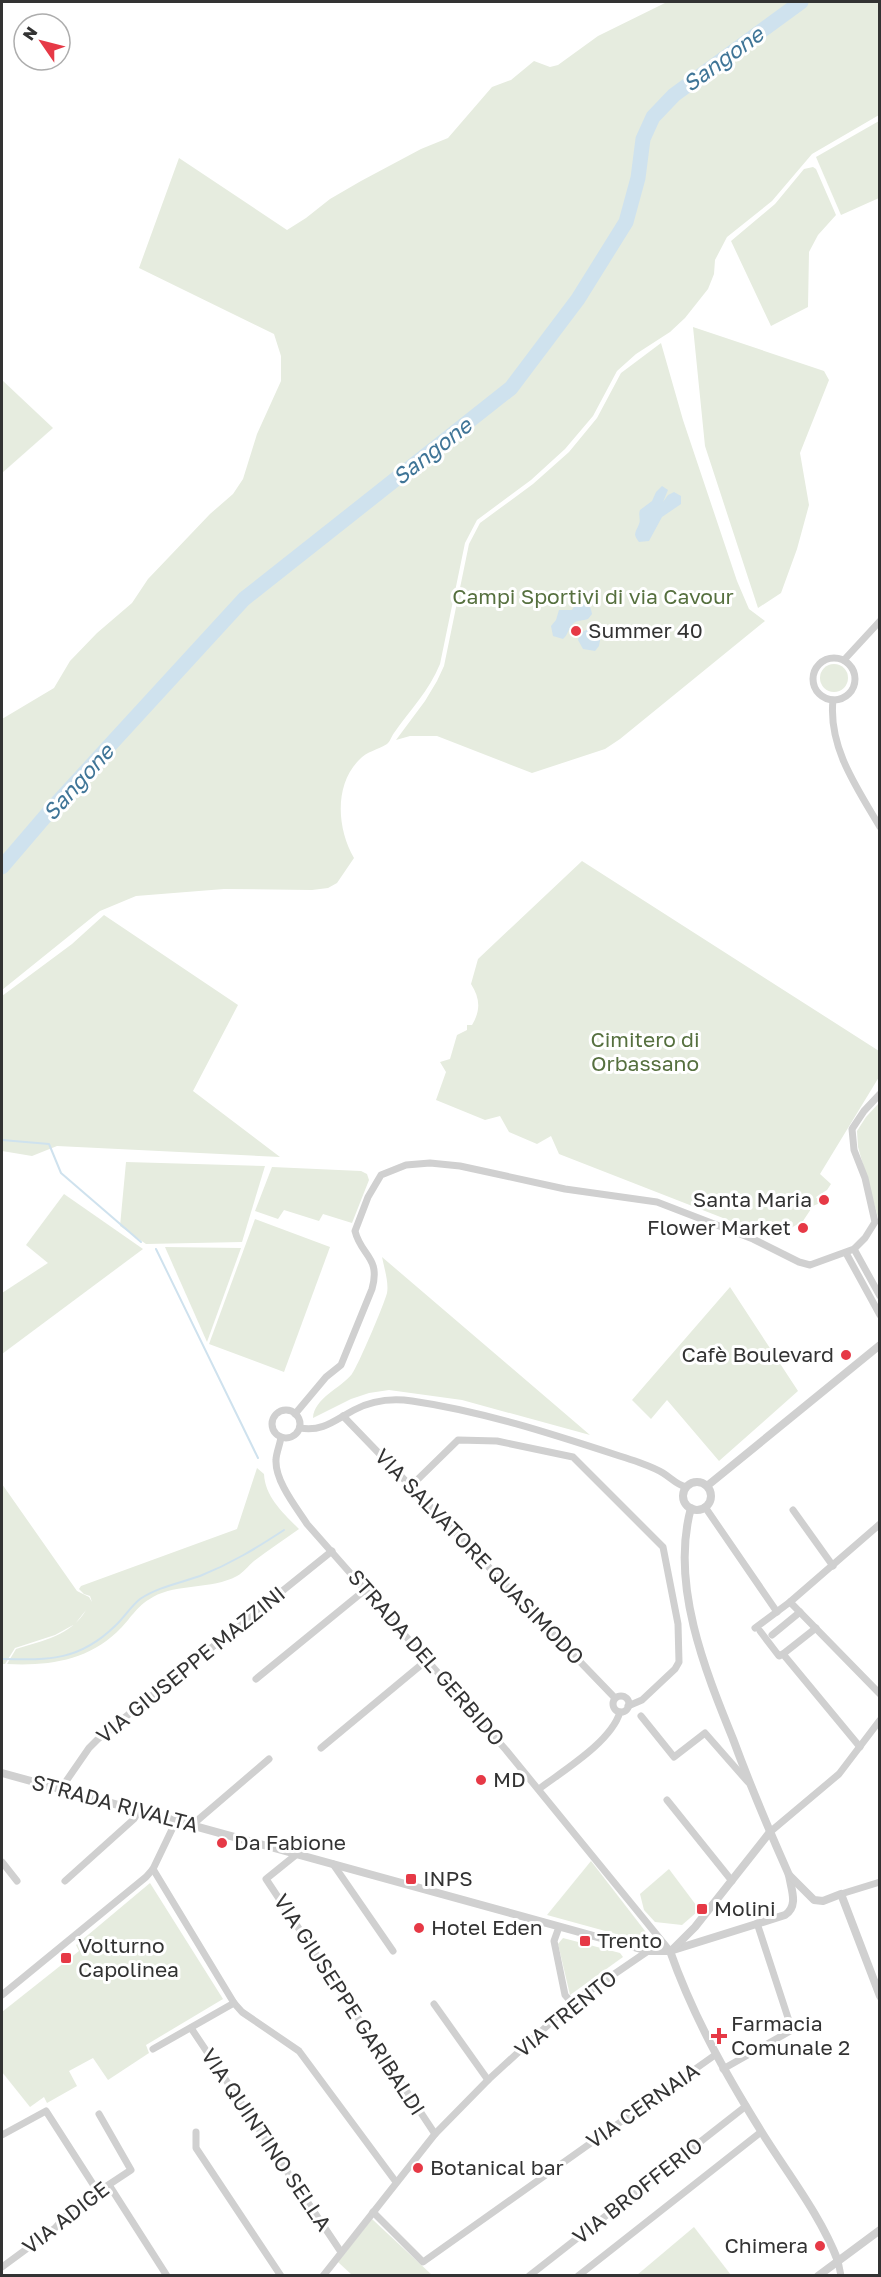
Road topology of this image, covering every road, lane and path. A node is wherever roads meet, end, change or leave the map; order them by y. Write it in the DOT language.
graph roads {
  1 [pos="879,621"];
  2 [pos="844,660"];
  3 [pos="833,700"];
  4 [pos="879,827"];
  5 [pos="879,1094"];
  6 [pos="854,1249"];
  7 [pos="846,1253"];
  8 [pos="879,1296"];
  9 [pos="879,1315"];
  10 [pos="879,1345"];
  11 [pos="295,1414"];
  12 [pos="343,1416"];
  13 [pos="300,1428"];
  14 [pos="281,1437"];
  15 [pos="411,1486"];
  16 [pos="707,1486"];
  17 [pos="686,1487"];
  18 [pos="705,1507"];
  19 [pos="691,1508"];
  20 [pos="793,1510"];
  21 [pos="879,1524"];
  22 [pos="332,1551"];
  23 [pos="833,1566"];
  24 [pos="365,1590"];
  25 [pos="790,1602"];
  26 [pos="777,1612"];
  27 [pos="800,1612"];
  28 [pos="816,1628"];
  29 [pos="772,1635"];
  30 [pos="783,1654"];
  31 [pos="427,1660"];
  32 [pos="256,1679"];
  33 [pos="879,1694"];
  34 [pos="615,1698"];
  35 [pos="628,1706"];
  36 [pos="620,1712"];
  37 [pos="641,1716"];
  38 [pos="879,1720"];
  39 [pos="860,1747"];
  40 [pos="321,1748"];
  41 [pos="268,1759"];
  42 [pos="2,1773"];
  43 [pos="750,1784"];
  44 [pos="60,1790"];
  45 [pos="539,1790"];
  46 [pos="667,1800"];
  47 [pos="139,1811"];
  48 [pos="176,1821"];
  49 [pos="192,1825"];
  50 [pos="770,1832"];
  51 [pos="297,1854"];
  52 [pos="2,1862"];
  53 [pos="333,1864"];
  54 [pos="153,1869"];
  55 [pos="789,1875"];
  56 [pos="17,1881"];
  57 [pos="65,1881"];
  58 [pos="732,1881"];
  59 [pos="879,1882"];
  60 [pos="841,1894"];
  61 [pos="757,1923"];
  62 [pos="559,1927"];
  63 [pos="393,1951"];
  64 [pos="648,1951"];
  65 [pos="670,1952"];
  66 [pos="2,1995"];
  67 [pos="879,1996"];
  68 [pos="234,2003"];
  69 [pos="572,2003"];
  70 [pos="434,2004"];
  71 [pos="191,2028"];
  72 [pos="153,2049"];
  73 [pos="715,2055"];
  74 [pos="723,2069"];
  75 [pos="488,2080"];
  76 [pos="746,2106"];
  77 [pos="99,2114"];
  78 [pos="196,2132"];
  79 [pos="761,2132"];
  80 [pos="435,2134"];
  81 [pos="2,2135"];
  82 [pos="396,2182"];
  83 [pos="109,2185"];
  84 [pos="98,2192"];
  85 [pos="373,2212"];
  86 [pos="879,2230"];
  87 [pos="341,2252"];
  88 [pos="838,2261"];
  89 [pos="2,2267"];
  90 [pos="167,2276"];
  91 [pos="281,2276"];
  92 [pos="323,2276"];
  93 [pos="529,2276"];
  94 [pos="578,2276"];
  95 [pos="818,2276"];
  96 [pos="841,2276"];
  1 -- 2 [label="street"];
  2 -- 3 [label="street"];
  2 -- 3 [label="street"];
  3 -- 4 [label="street"];
  5 -- 6 [label="street"];
  6 -- 7 [label="street"];
  6 -- 8 [label="street"];
  7 -- 9 [label="street"];
  7 -- 11 [label="street"];
  10 -- 16 [label="street"];
  11 -- 13 [label="street"];
  11 -- 14 [label="street"];
  12 -- 13 [label="street"];
  12 -- 15 [label="street, VIA SALVATORE QUASIMODO"];
  12 -- 17 [label="street"];
  13 -- 14 [label="street"];
  14 -- 22 [label="street, STRADA DEL GERBIDO"];
  15 -- 34 [label="street, VIA SALVATORE QUASIMODO"];
  15 -- 35 [label="street"];
  16 -- 17 [label="street"];
  16 -- 18 [label="street"];
  17 -- 19 [label="street"];
  18 -- 19 [label="street"];
  18 -- 26 [label="street"];
  19 -- 43 [label="street"];
  20 -- 23 [label="street"];
  21 -- 23 [label="street"];
  22 -- 24 [label="street, STRADA DEL GERBIDO"];
  22 -- 44 [label="street, VIA GIUSEPPE MAZZINI"];
  23 -- 25 [label="street"];
  24 -- 31 [label="street, STRADA DEL GERBIDO"];
  24 -- 32 [label="street"];
  25 -- 26 [label="street"];
  25 -- 27 [label="street"];
  26 -- 30 [label="street"];
  27 -- 28 [label="street"];
  27 -- 29 [label="street"];
  28 -- 30 [label="street"];
  28 -- 33 [label="street"];
  30 -- 39 [label="street"];
  31 -- 40 [label="street"];
  31 -- 45 [label="street, STRADA DEL GERBIDO"];
  34 -- 35 [label="street, VIA SALVATORE QUASIMODO"];
  34 -- 36 [label="street, VIA SALVATORE QUASIMODO"];
  35 -- 36 [label="street"];
  36 -- 45 [label="street"];
  37 -- 43 [label="street"];
  38 -- 39 [label="street"];
  39 -- 50 [label="street"];
  41 -- 49 [label="street"];
  42 -- 44 [label="street, STRADA RIVALTA"];
  43 -- 50 [label="street"];
  44 -- 47 [label="street, STRADA RIVALTA"];
  45 -- 65 [label="street, STRADA DEL GERBIDO"];
  46 -- 58 [label="street"];
  47 -- 48 [label="street, STRADA RIVALTA"];
  47 -- 57 [label="street"];
  48 -- 49 [label="street, STRADA RIVALTA"];
  48 -- 54 [label="street"];
  49 -- 51 [label="street, STRADA RIVALTA"];
  50 -- 55 [label="street"];
  50 -- 58 [label="street"];
  51 -- 53 [label="street, STRADA RIVALTA"];
  51 -- 80 [label="street, VIA GIUSEPPE GARIBALDI"];
  52 -- 56 [label="street"];
  53 -- 62 [label="street, STRADA RIVALTA"];
  53 -- 63 [label="street"];
  54 -- 66 [label="street"];
  54 -- 68 [label="street"];
  55 -- 60 [label="street"];
  55 -- 61 [label="street"];
  58 -- 65 [label="street"];
  59 -- 60 [label="street"];
  60 -- 67 [label="street"];
  61 -- 65 [label="street"];
  61 -- 74 [label="street"];
  62 -- 64 [label="street, STRADA RIVALTA"];
  62 -- 69 [label="street"];
  64 -- 65 [label="street, STRADA RIVALTA"];
  64 -- 69 [label="street, VIA TRENTO"];
  65 -- 73 [label="street"];
  68 -- 71 [label="street"];
  68 -- 82 [label="street"];
  69 -- 75 [label="street, VIA TRENTO"];
  70 -- 75 [label="street"];
  71 -- 72 [label="street"];
  71 -- 87 [label="street, VIA QUINTINO SELLA"];
  73 -- 74 [label="street"];
  73 -- 85 [label="street, VIA CERNAIA"];
  74 -- 76 [label="street"];
  75 -- 80 [label="street, VIA TRENTO"];
  76 -- 79 [label="street"];
  76 -- 93 [label="street, VIA BROFFERIO"];
  77 -- 83 [label="street, VIA ADIGE"];
  78 -- 91 [label="street"];
  79 -- 88 [label="street"];
  79 -- 94 [label="street"];
  80 -- 82 [label="street, VIA TRENTO"];
  81 -- 84 [label="street"];
  82 -- 85 [label="street, VIA TRENTO"];
  83 -- 84 [label="street, VIA ADIGE"];
  83 -- 90 [label="street"];
  84 -- 89 [label="street, VIA ADIGE"];
  85 -- 87 [label="street, VIA TRENTO"];
  86 -- 88 [label="street"];
  87 -- 92 [label="street, VIA TRENTO"];
  88 -- 95 [label="street"];
  88 -- 96 [label="street"];
}
